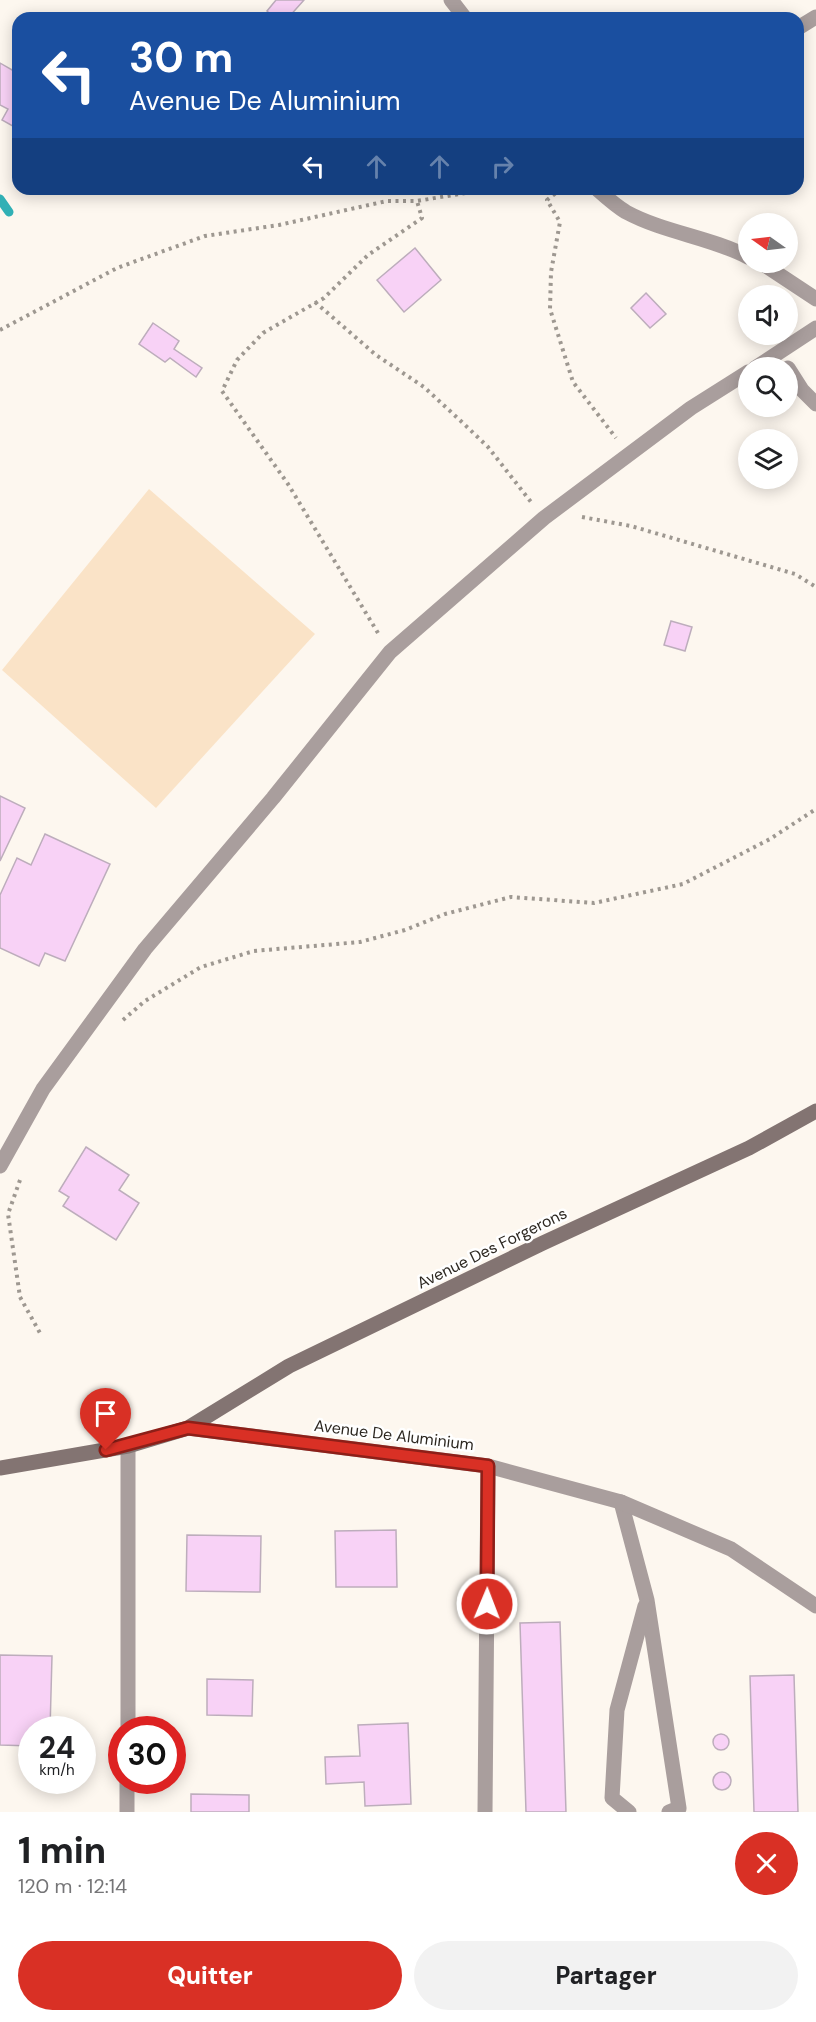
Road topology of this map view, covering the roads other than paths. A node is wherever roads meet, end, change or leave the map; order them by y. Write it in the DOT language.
graph roads {
  1 [pos="451,0"];
  2 [pos="460,12"];
  3 [pos="604,195"];
  4 [pos="738,252"];
  5 [pos="777,273"];
  6 [pos="816,299"];
  7 [pos="816,328"];
  8 [pos="778,353"];
  9 [pos="772,357"];
  10 [pos="780,357"];
  11 [pos="738,378"];
  12 [pos="798,384"];
  13 [pos="816,404"];
  14 [pos="816,1111"];
  15 [pos="0,1166"];
  16 [pos="188,1428"];
  17 [pos="128,1446"];
  18 [pos="488,1466"];
  19 [pos="0,1468"];
  20 [pos="621,1502"];
  21 [pos="647,1600"];
  22 [pos="816,1606"];
  23 [pos="128,1716"];
  24 [pos="127,1794"];
  25 [pos="127,1812"];
  26 [pos="485,1812"];
  27 [pos="629,1812"];
  28 [pos="669,1812"];
  1 -- 2 [label="street"];
  3 -- 4 [label="street"];
  5 -- 6 [label="street"];
  7 -- 8 [label="street"];
  8 -- 9 [label="street"];
  8 -- 10 [label="street"];
  11 -- 15 [label="street"];
  12 -- 13 [label="street"];
  14 -- 16 [label="street, Avenue Des Forgerons"];
  16 -- 17 [label="street, Avenue Des Forgerons"];
  16 -- 18 [label="street, Avenue De Aluminium"];
  17 -- 19 [label="street, Avenue Des Forgerons"];
  17 -- 23 [label="street"];
  18 -- 20 [label="street, Avenue De Aluminium"];
  18 -- 26 [label="street"];
  20 -- 21 [label="street"];
  20 -- 22 [label="street, Avenue De Aluminium"];
  21 -- 27 [label="street"];
  21 -- 28 [label="street"];
  24 -- 25 [label="street"];
}
